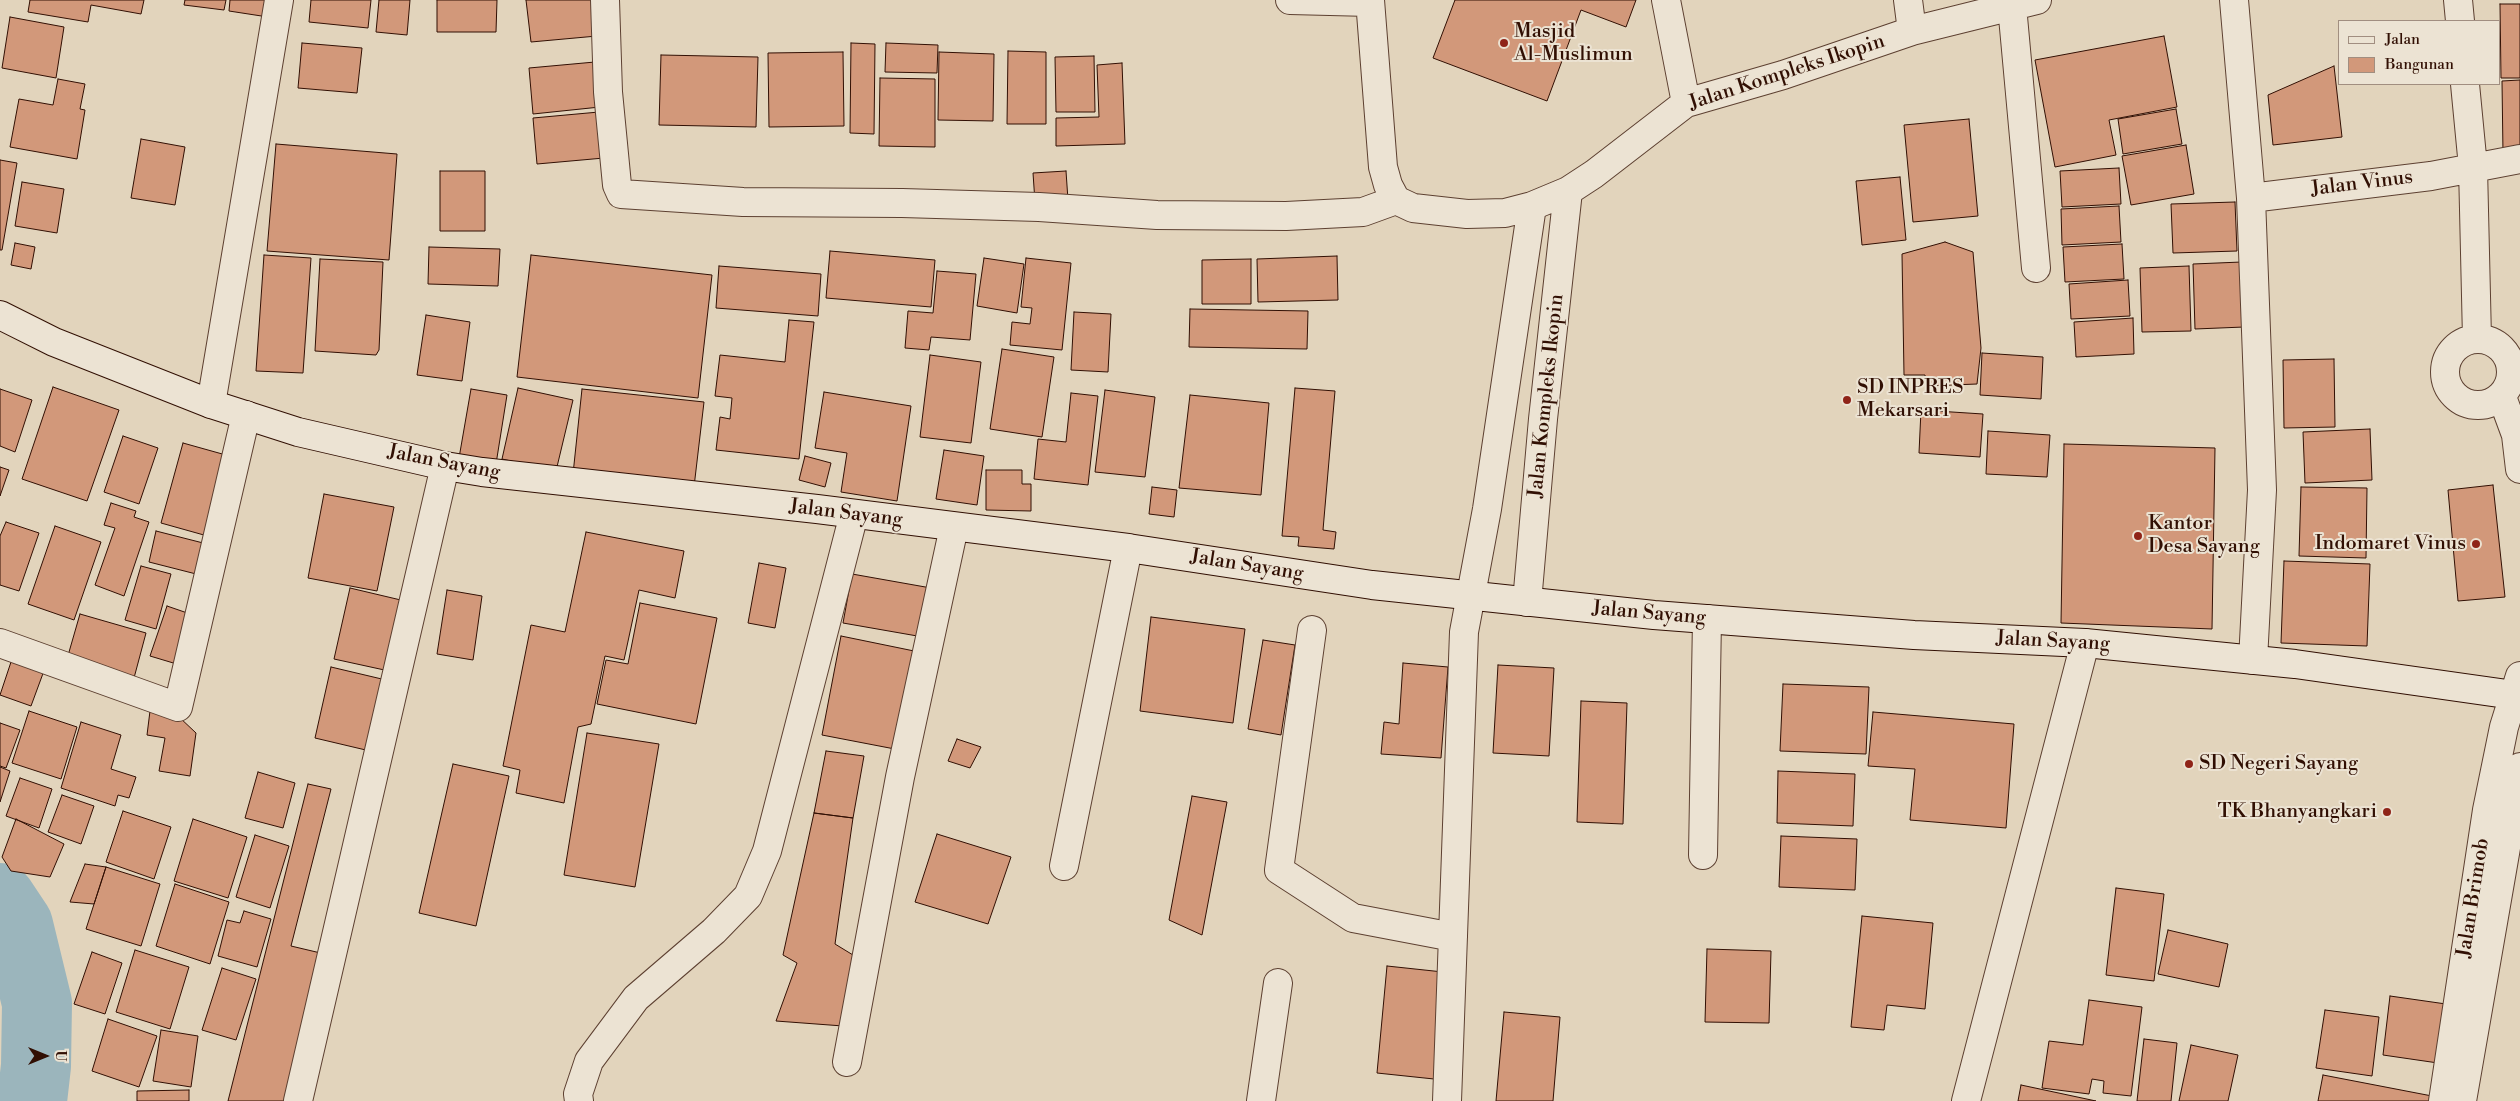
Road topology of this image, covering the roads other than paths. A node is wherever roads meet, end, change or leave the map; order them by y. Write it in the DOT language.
graph roads {
  1 [pos="279,0"];
  2 [pos="605,0"];
  3 [pos="1290,0"];
  4 [pos="1666,0"];
  5 [pos="1908,0"];
  6 [pos="2234,0"];
  7 [pos="2458,0"];
  8 [pos="1370,1"];
  9 [pos="2024,3"];
  10 [pos="2460,20"];
  11 [pos="1912,31"];
  12 [pos="2465,85"];
  13 [pos="1686,103"];
  14 [pos="2520,159"];
  15 [pos="2473,167"];
  16 [pos="2251,198"];
  17 [pos="1549,199"];
  18 [pos="1396,200"];
  19 [pos="2036,268"];
  20 [pos="0,316"];
  21 [pos="2477,339"];
  22 [pos="2511,380"];
  23 [pos="211,404"];
  24 [pos="246,415"];
  25 [pos="445,466"];
  26 [pos="2520,469"];
  27 [pos="854,514"];
  28 [pos="954,527"];
  29 [pos="1128,548"];
  30 [pos="1472,596"];
  31 [pos="1527,602"];
  32 [pos="1707,619"];
  33 [pos="1312,630"];
  34 [pos="0,643"];
  35 [pos="2085,643"];
  36 [pos="2253,660"];
  37 [pos="2517,689"];
  38 [pos="2520,767"];
  39 [pos="1703,855"];
  40 [pos="1064,866"];
  41 [pos="1453,937"];
  42 [pos="1278,983"];
  43 [pos="847,1062"];
  44 [pos="298,1101"];
  45 [pos="579,1101"];
  46 [pos="1261,1101"];
  47 [pos="1447,1101"];
  48 [pos="1966,1101"];
  49 [pos="2443,1101"];
  50 [pos="2462,1101"];
  1 -- 23 [label="street"];
  2 -- 18 [label="street"];
  3 -- 8 [label="street"];
  4 -- 13 [label="street"];
  5 -- 11 [label="street"];
  6 -- 16 [label="street"];
  7 -- 10 [label="street"];
  8 -- 18 [label="street"];
  9 -- 11 [label="street, Jalan Kompleks Ikopin"];
  9 -- 19 [label="street"];
  11 -- 13 [label="street, Jalan Kompleks Ikopin"];
  12 -- 15 [label="street"];
  13 -- 17 [label="street, Jalan Kompleks Ikopin"];
  14 -- 15 [label="street, Jalan Vinus"];
  15 -- 16 [label="street, Jalan Vinus"];
  15 -- 21 [label="street"];
  16 -- 36 [label="street"];
  17 -- 18 [label="street"];
  17 -- 30 [label="street, Jalan Kompleks Ikopin"];
  17 -- 31 [label="street, Jalan Kompleks Ikopin"];
  20 -- 23 [label="street, Jalan Sayang"];
  21 -- 22 [label="street"];
  21 -- 22 [label="street"];
  22 -- 26 [label="street"];
  23 -- 24 [label="street, Jalan Sayang"];
  24 -- 25 [label="street, Jalan Sayang"];
  24 -- 34 [label="street"];
  25 -- 27 [label="street, Jalan Sayang"];
  25 -- 44 [label="street"];
  27 -- 28 [label="street, Jalan Sayang"];
  27 -- 45 [label="street"];
  28 -- 29 [label="street, Jalan Sayang"];
  28 -- 43 [label="street"];
  29 -- 30 [label="street, Jalan Sayang"];
  29 -- 40 [label="street"];
  30 -- 31 [label="street, Jalan Sayang"];
  30 -- 41 [label="street, Jalan Kompleks Ikopin"];
  31 -- 32 [label="street, Jalan Sayang"];
  32 -- 35 [label="street, Jalan Sayang"];
  32 -- 39 [label="street"];
  33 -- 41 [label="street"];
  35 -- 36 [label="street, Jalan Sayang"];
  35 -- 48 [label="street"];
  36 -- 37 [label="street, Jalan Sayang"];
  37 -- 49 [label="street, Jalan Brimob"];
  38 -- 50 [label="street, Jalan Brimob"];
  41 -- 47 [label="street, Jalan Kompleks Ikopin"];
  42 -- 46 [label="street"];
}
